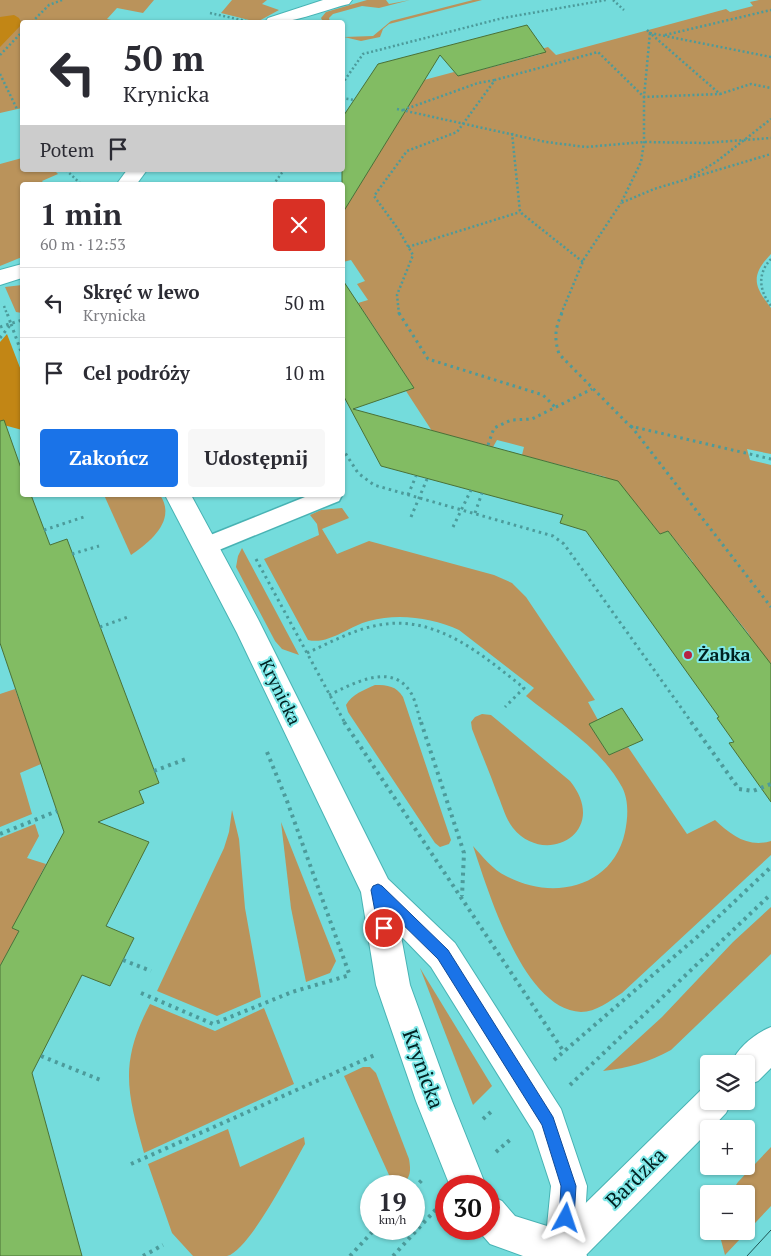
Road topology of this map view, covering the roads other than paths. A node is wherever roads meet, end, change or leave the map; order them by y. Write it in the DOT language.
graph roads {
  1 [pos="343,0"];
  2 [pos="279,20"];
  3 [pos="20,272"];
  4 [pos="0,278"];
  5 [pos="179,497"];
  6 [pos="329,497"];
  7 [pos="206,546"];
  8 [pos="378,890"];
  9 [pos="771,1044"];
  10 [pos="755,1060"];
  11 [pos="705,1110"];
  12 [pos="452,1175"];
  13 [pos="500,1227"];
  14 [pos="563,1254"];
  1 -- 2 [label="street"];
  3 -- 4 [label="street"];
  5 -- 7 [label="street, Krynicka"];
  6 -- 7 [label="lane"];
  7 -- 8 [label="street, Krynicka"];
  8 -- 12 [label="street, Krynicka"];
  8 -- 14 [label="street, Krynicka"];
  9 -- 10 [label="street"];
  11 -- 14 [label="street, Bardzka"];
  13 -- 14 [label="street"];
}
